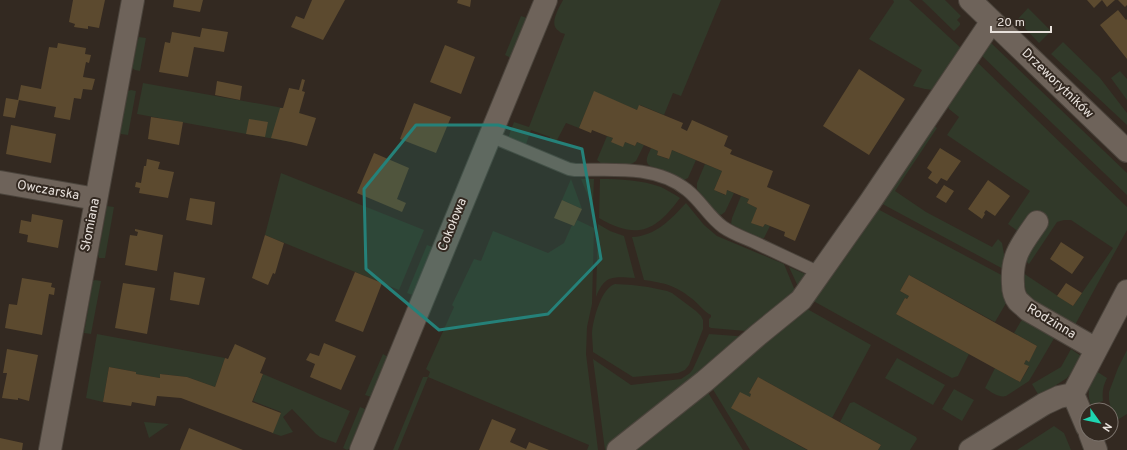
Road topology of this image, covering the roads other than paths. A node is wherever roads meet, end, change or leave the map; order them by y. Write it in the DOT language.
graph roads {
  1 [pos="133,0"];
  2 [pos="546,0"];
  3 [pos="970,0"];
  4 [pos="992,21"];
  5 [pos="490,136"];
  6 [pos="1127,151"];
  7 [pos="0,182"];
  8 [pos="96,199"];
  9 [pos="1037,222"];
  10 [pos="820,273"];
  11 [pos="1127,292"];
  12 [pos="1096,349"];
  13 [pos="1073,394"];
  14 [pos="1079,408"];
  15 [pos="50,450"];
  16 [pos="361,450"];
  17 [pos="618,450"];
  18 [pos="970,450"];
  1 -- 8 [label="street, Słomiana"];
  2 -- 5 [label="street, Cokołowa"];
  3 -- 4 [label="street, Drzeworytników"];
  4 -- 6 [label="street, Drzeworytników"];
  4 -- 10 [label="street"];
  5 -- 10 [label="lane"];
  5 -- 16 [label="street, Cokołowa"];
  7 -- 8 [label="street, Owczarska"];
  8 -- 15 [label="street, Słomiana"];
  9 -- 12 [label="street, Rodzinna"];
  10 -- 17 [label="street"];
  11 -- 12 [label="street"];
  12 -- 13 [label="street"];
  13 -- 14 [label="street"];
  13 -- 18 [label="street"];
}
